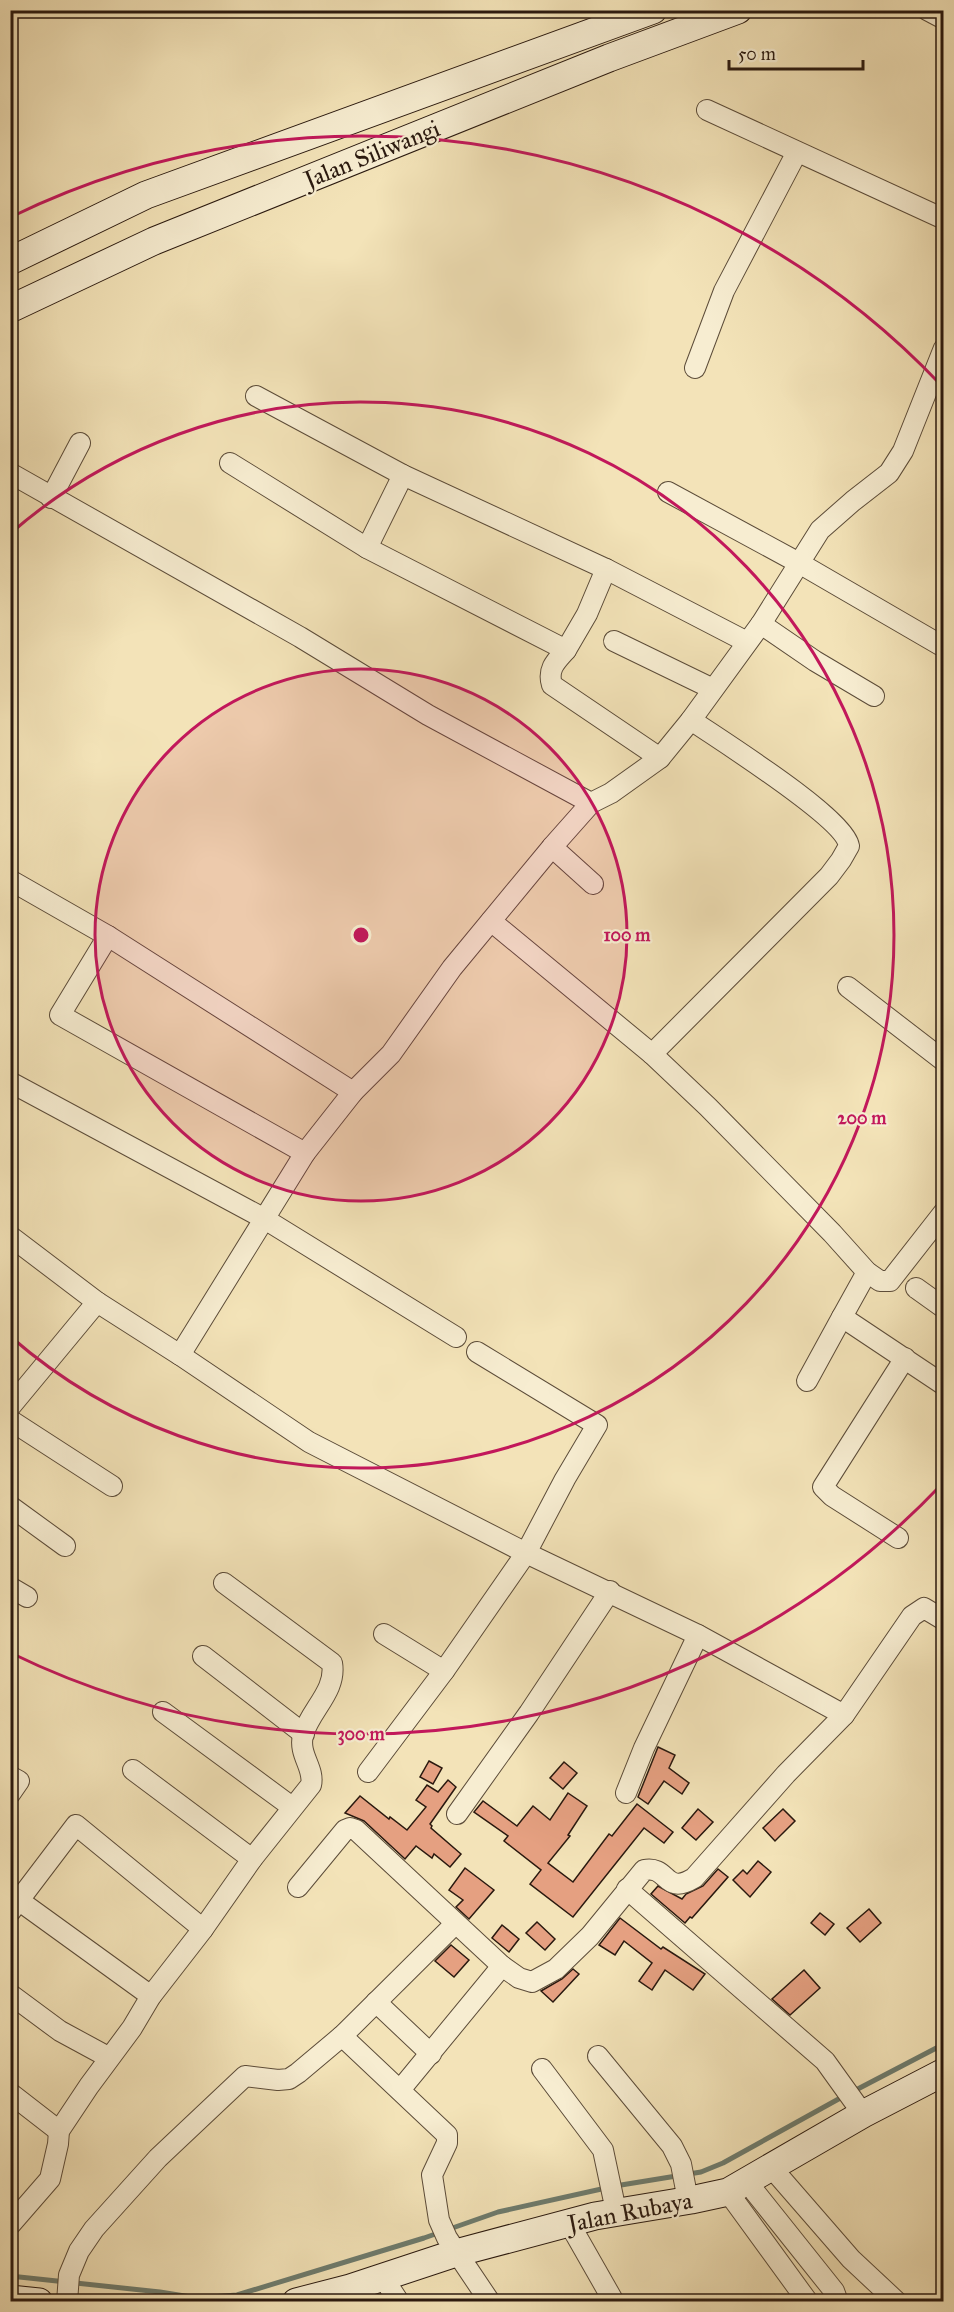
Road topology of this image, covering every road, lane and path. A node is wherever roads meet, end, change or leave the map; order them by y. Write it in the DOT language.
graph roads {
  1 [pos="653,10"];
  2 [pos="738,10"];
  3 [pos="927,10"];
  4 [pos="944,19"];
  5 [pos="707,110"];
  6 [pos="797,152"];
  7 [pos="944,219"];
  8 [pos="10,261"];
  9 [pos="10,309"];
  10 [pos="944,348"];
  11 [pos="695,368"];
  12 [pos="256,396"];
  13 [pos="80,443"];
  14 [pos="230,463"];
  15 [pos="10,473"];
  16 [pos="403,475"];
  17 [pos="668,492"];
  18 [pos="51,498"];
  19 [pos="367,548"];
  20 [pos="799,563"];
  21 [pos="606,569"];
  22 [pos="761,624"];
  23 [pos="614,641"];
  24 [pos="747,642"];
  25 [pos="942,646"];
  26 [pos="566,650"];
  27 [pos="713,689"];
  28 [pos="874,696"];
  29 [pos="691,720"];
  30 [pos="660,758"];
  31 [pos="591,803"];
  32 [pos="552,847"];
  33 [pos="10,880"];
  34 [pos="593,884"];
  35 [pos="491,921"];
  36 [pos="108,936"];
  37 [pos="848,987"];
  38 [pos="652,1054"];
  39 [pos="944,1061"];
  40 [pos="10,1082"];
  41 [pos="353,1092"];
  42 [pos="305,1152"];
  43 [pos="944,1212"];
  44 [pos="263,1218"];
  45 [pos="10,1236"];
  46 [pos="867,1272"];
  47 [pos="916,1288"];
  48 [pos="97,1302"];
  49 [pos="944,1308"];
  50 [pos="842,1317"];
  51 [pos="456,1337"];
  52 [pos="477,1352"];
  53 [pos="180,1355"];
  54 [pos="905,1358"];
  55 [pos="807,1381"];
  56 [pos="944,1385"];
  57 [pos="10,1407"];
  58 [pos="10,1420"];
  59 [pos="112,1486"];
  60 [pos="10,1506"];
  61 [pos="898,1538"];
  62 [pos="65,1546"];
  63 [pos="526,1553"];
  64 [pos="224,1583"];
  65 [pos="610,1591"];
  66 [pos="944,1620"];
  67 [pos="384,1634"];
  68 [pos="698,1635"];
  69 [pos="203,1656"];
  70 [pos="444,1671"];
  71 [pos="163,1712"];
  72 [pos="844,1715"];
  73 [pos="304,1734"];
  74 [pos="133,1770"];
  75 [pos="368,1772"];
  76 [pos="10,1776"];
  77 [pos="626,1793"];
  78 [pos="10,1794"];
  79 [pos="292,1807"];
  80 [pos="457,1814"];
  81 [pos="252,1859"];
  82 [pos="298,1887"];
  83 [pos="627,1889"];
  84 [pos="14,1902"];
  85 [pos="455,1924"];
  86 [pos="203,1929"];
  87 [pos="502,1966"];
  88 [pos="10,1994"];
  89 [pos="151,1996"];
  90 [pos="376,2002"];
  91 [pos="342,2036"];
  92 [pos="431,2054"];
  93 [pos="598,2056"];
  94 [pos="108,2057"];
  95 [pos="542,2069"];
  96 [pos="944,2072"];
  97 [pos="400,2090"];
  98 [pos="10,2093"];
  99 [pos="860,2109"];
  100 [pos="59,2131"];
  101 [pos="771,2167"];
  102 [pos="737,2187"];
  103 [pos="689,2195"];
  104 [pos="615,2204"];
  105 [pos="569,2223"];
  106 [pos="10,2225"];
  107 [pos="448,2238"];
  108 [pos="382,2276"];
  109 [pos="68,2289"];
  110 [pos="10,2299"];
  111 [pos="305,2300"];
  112 [pos="39,2301"];
  113 [pos="399,2301"];
  114 [pos="490,2301"];
  115 [pos="614,2301"];
  116 [pos="808,2301"];
  117 [pos="838,2301"];
  118 [pos="897,2301"];
  1 -- 8 [label="main road, Jalan Siliwangi"];
  2 -- 9 [label="main road, Jalan Siliwangi"];
  3 -- 4 [label="street"];
  5 -- 6 [label="street"];
  6 -- 7 [label="street"];
  6 -- 11 [label="street"];
  10 -- 20 [label="street"];
  12 -- 16 [label="street"];
  13 -- 18 [label="street"];
  14 -- 19 [label="street"];
  15 -- 18 [label="street"];
  16 -- 19 [label="street"];
  16 -- 21 [label="street"];
  17 -- 20 [label="street"];
  18 -- 31 [label="street"];
  19 -- 26 [label="street"];
  20 -- 22 [label="street"];
  20 -- 25 [label="street"];
  21 -- 24 [label="street"];
  21 -- 26 [label="street"];
  22 -- 24 [label="street"];
  22 -- 28 [label="street"];
  23 -- 27 [label="street"];
  24 -- 27 [label="street"];
  26 -- 30 [label="street"];
  27 -- 29 [label="street"];
  29 -- 30 [label="street"];
  29 -- 38 [label="street"];
  30 -- 31 [label="street"];
  31 -- 32 [label="street"];
  32 -- 34 [label="street"];
  32 -- 35 [label="street"];
  33 -- 36 [label="street"];
  35 -- 38 [label="street"];
  35 -- 41 [label="street"];
  36 -- 41 [label="street"];
  36 -- 42 [label="street"];
  37 -- 39 [label="street"];
  38 -- 46 [label="street"];
  40 -- 44 [label="street"];
  41 -- 42 [label="street"];
  42 -- 44 [label="street"];
  43 -- 46 [label="street"];
  44 -- 51 [label="street"];
  44 -- 53 [label="street"];
  45 -- 48 [label="street"];
  46 -- 50 [label="street"];
  47 -- 49 [label="street"];
  48 -- 53 [label="street"];
  48 -- 57 [label="street"];
  50 -- 54 [label="street"];
  50 -- 55 [label="street"];
  52 -- 63 [label="street"];
  53 -- 63 [label="street"];
  54 -- 56 [label="street"];
  54 -- 61 [label="street"];
  58 -- 59 [label="street"];
  60 -- 62 [label="street"];
  63 -- 65 [label="street"];
  63 -- 70 [label="street"];
  64 -- 73 [label="street"];
  65 -- 68 [label="street"];
  65 -- 80 [label="street"];
  66 -- 72 [label="street"];
  67 -- 70 [label="street"];
  68 -- 72 [label="street"];
  68 -- 77 [label="street"];
  69 -- 73 [label="street"];
  70 -- 75 [label="street"];
  71 -- 79 [label="street"];
  72 -- 83 [label="street"];
  73 -- 79 [label="street"];
  74 -- 81 [label="street"];
  76 -- 78 [label="street"];
  79 -- 81 [label="street"];
  81 -- 86 [label="street"];
  82 -- 85 [label="street"];
  83 -- 87 [label="street"];
  83 -- 99 [label="street"];
  84 -- 86 [label="street"];
  84 -- 89 [label="street"];
  85 -- 87 [label="street"];
  85 -- 90 [label="street"];
  86 -- 89 [label="street"];
  87 -- 92 [label="street"];
  88 -- 94 [label="street"];
  89 -- 94 [label="street"];
  90 -- 91 [label="street"];
  90 -- 92 [label="street"];
  91 -- 97 [label="street"];
  91 -- 109 [label="street"];
  92 -- 97 [label="street"];
  93 -- 103 [label="street"];
  94 -- 100 [label="street"];
  95 -- 104 [label="street"];
  96 -- 99 [label="main road, Jalan Rubaya"];
  97 -- 107 [label="street"];
  98 -- 100 [label="street"];
  99 -- 101 [label="main road, Jalan Rubaya"];
  100 -- 106 [label="street"];
  101 -- 102 [label="main road, Jalan Rubaya"];
  101 -- 118 [label="street"];
  102 -- 103 [label="main road, Jalan Rubaya"];
  102 -- 116 [label="street"];
  102 -- 117 [label="street"];
  103 -- 104 [label="main road, Jalan Rubaya"];
  104 -- 105 [label="main road, Jalan Rubaya"];
  105 -- 107 [label="main road, Jalan Rubaya"];
  105 -- 115 [label="street"];
  107 -- 108 [label="main road, Jalan Rubaya"];
  107 -- 114 [label="street"];
  108 -- 111 [label="main road, Jalan Rubaya"];
  108 -- 113 [label="street"];
  110 -- 112 [label="main road"];
}
